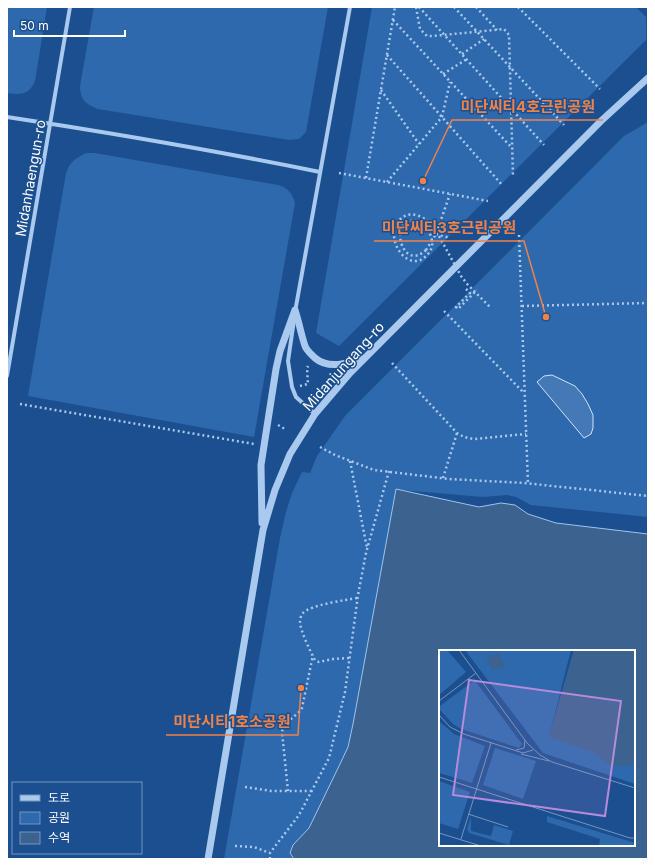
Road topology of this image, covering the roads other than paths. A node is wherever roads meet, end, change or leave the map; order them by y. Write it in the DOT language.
graph roads {
  1 [pos="70,7"];
  2 [pos="350,7"];
  3 [pos="648,78"];
  4 [pos="7,117"];
  5 [pos="51,124"];
  6 [pos="320,172"];
  7 [pos="295,310"];
  8 [pos="366,358"];
  9 [pos="7,376"];
  10 [pos="314,414"];
  11 [pos="263,530"];
  12 [pos="208,859"];
  1 -- 5 [label="street, Midanhaengun-ro"];
  2 -- 6 [label="street"];
  3 -- 8 [label="street, Midanjungang-ro"];
  4 -- 5 [label="street"];
  5 -- 6 [label="street"];
  5 -- 9 [label="street, Midanhaengun-ro"];
  6 -- 7 [label="street"];
  7 -- 8 [label="street"];
  7 -- 10 [label="street"];
  7 -- 11 [label="street"];
  8 -- 10 [label="street, Midanjungang-ro"];
  10 -- 11 [label="street, Midanjungang-ro"];
  11 -- 12 [label="street, Midanjungang-ro"];
}
